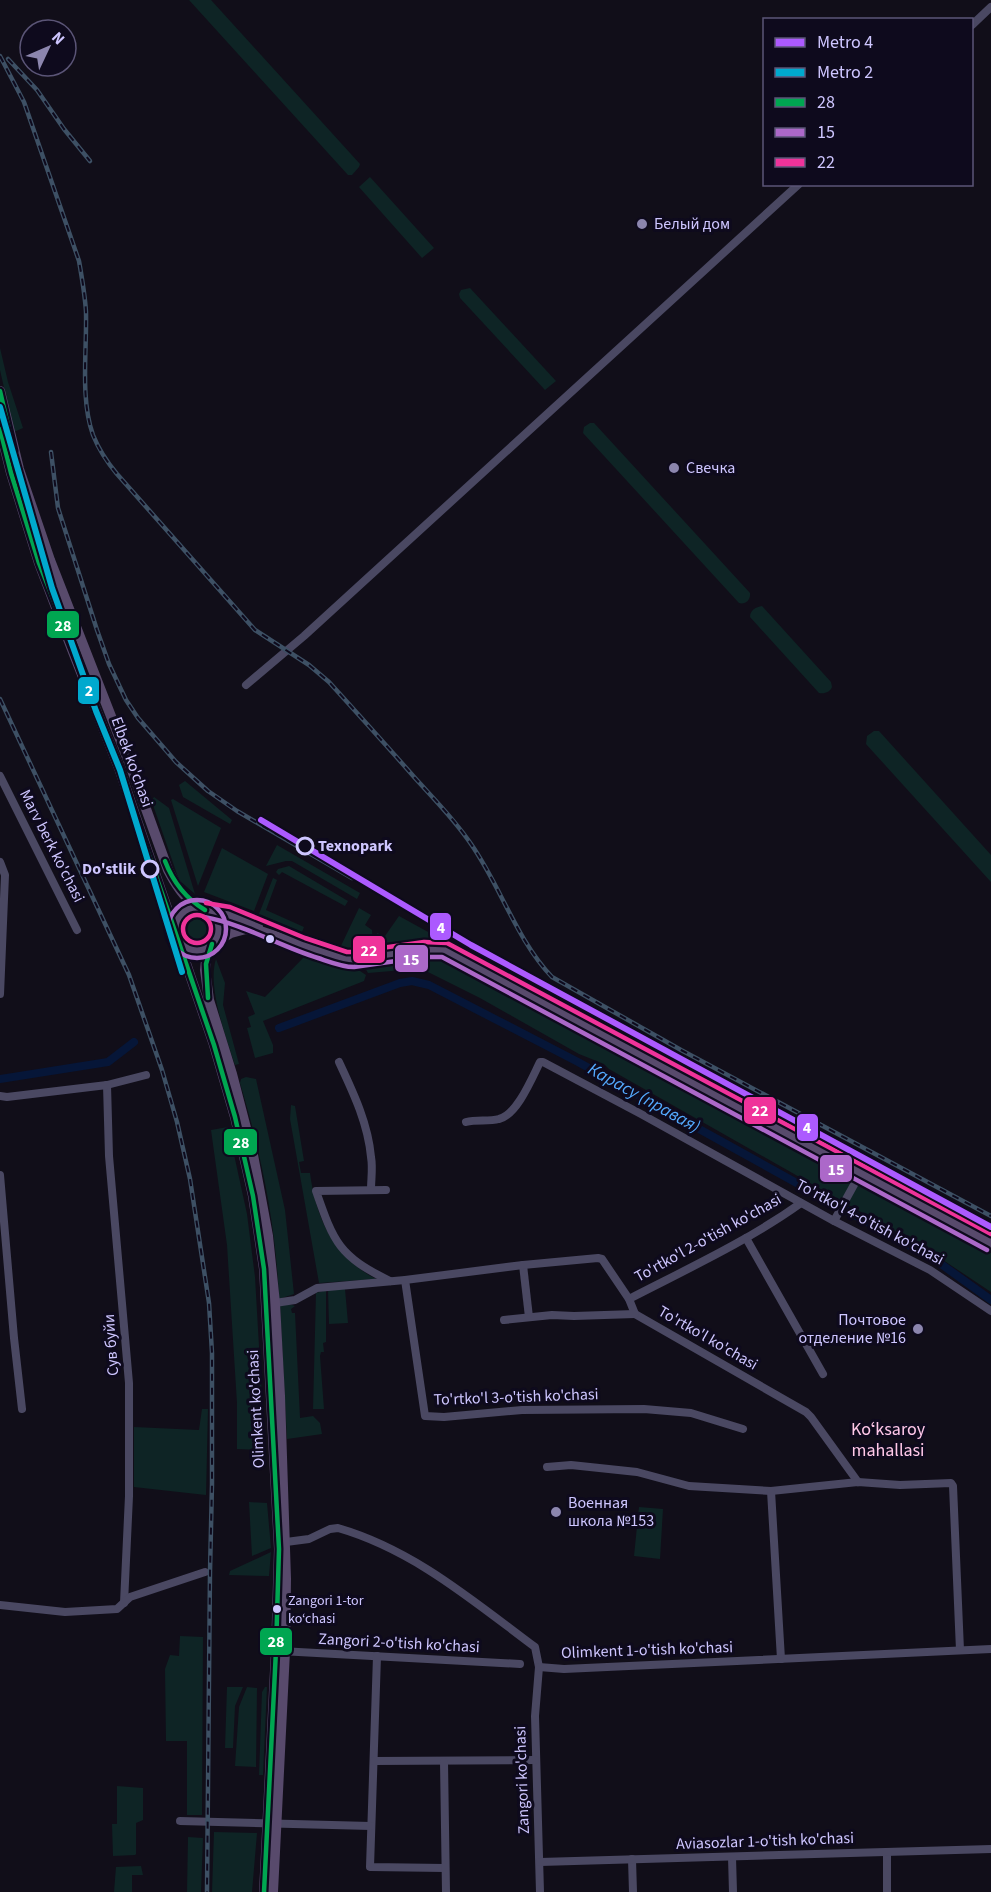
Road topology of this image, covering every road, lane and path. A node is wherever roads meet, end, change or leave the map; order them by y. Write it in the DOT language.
graph roads {
  1 [pos="991,7"];
  2 [pos="973,24"];
  3 [pos="797,186"];
  4 [pos="0,391"];
  5 [pos="0,429"];
  6 [pos="246,685"];
  7 [pos="0,776"];
  8 [pos="0,862"];
  9 [pos="175,884"];
  10 [pos="205,910"];
  11 [pos="228,914"];
  12 [pos="77,930"];
  13 [pos="177,936"];
  14 [pos="212,944"];
  15 [pos="302,945"];
  16 [pos="0,957"];
  17 [pos="0,994"];
  18 [pos="339,1062"];
  19 [pos="146,1075"];
  20 [pos="107,1086"];
  21 [pos="0,1096"];
  22 [pos="466,1122"];
  23 [pos="861,1172"];
  24 [pos="0,1175"];
  25 [pos="370,1190"];
  26 [pos="386,1190"];
  27 [pos="801,1203"];
  28 [pos="834,1221"];
  29 [pos="746,1238"];
  30 [pos="991,1243"];
  31 [pos="523,1264"];
  32 [pos="405,1280"];
  33 [pos="390,1281"];
  34 [pos="629,1299"];
  35 [pos="275,1303"];
  36 [pos="991,1311"];
  37 [pos="635,1314"];
  38 [pos="529,1317"];
  39 [pos="504,1320"];
  40 [pos="823,1374"];
  41 [pos="22,1408"];
  42 [pos="743,1429"];
  43 [pos="547,1467"];
  44 [pos="858,1482"];
  45 [pos="771,1491"];
  46 [pos="286,1542"];
  47 [pos="205,1572"];
  48 [pos="124,1603"];
  49 [pos="0,1605"];
  50 [pos="991,1648"];
  51 [pos="960,1650"];
  52 [pos="281,1651"];
  53 [pos="377,1656"];
  54 [pos="781,1659"];
  55 [pos="520,1664"];
  56 [pos="539,1667"];
  57 [pos="536,1760"];
  58 [pos="374,1761"];
  59 [pos="444,1762"];
  60 [pos="180,1821"];
  61 [pos="272,1824"];
  62 [pos="371,1826"];
  63 [pos="991,1849"];
  64 [pos="887,1852"];
  65 [pos="732,1857"];
  66 [pos="632,1859"];
  67 [pos="540,1862"];
  68 [pos="445,1868"];
  69 [pos="264,1892"];
  70 [pos="273,1892"];
  71 [pos="446,1892"];
  72 [pos="540,1892"];
  73 [pos="633,1892"];
  74 [pos="733,1892"];
  75 [pos="887,1892"];
  1 -- 2 [label="street"];
  3 -- 6 [label="street"];
  4 -- 9 [label="main road, Elbek ko'chasi"];
  5 -- 13 [label="main road, Elbek ko'chasi"];
  7 -- 12 [label="street, Marv berk ko'chasi"];
  8 -- 16 [label="street"];
  9 -- 10 [label="main road, Elbek ko'chasi"];
  9 -- 11 [label="main road, Elbek ko'chasi"];
  10 -- 11 [label="main road, Elbek ko'chasi"];
  10 -- 13 [label="main road"];
  10 -- 14 [label="main road"];
  11 -- 15 [label="main road, Elbek ko'chasi"];
  13 -- 14 [label="main road"];
  13 -- 52 [label="main road, Olimkent ko'chasi"];
  14 -- 15 [label="main road, Elbek ko'chasi"];
  14 -- 35 [label="main road, Olimkent ko'chasi"];
  15 -- 23 [label="main road, Elbek ko'chasi"];
  16 -- 17 [label="street"];
  18 -- 25 [label="street"];
  19 -- 20 [label="street"];
  20 -- 21 [label="street"];
  20 -- 48 [label="street, Сув буйи"];
  22 -- 27 [label="street, To'rtko'l 4-o'tish ko'chasi"];
  23 -- 28 [label="street"];
  23 -- 30 [label="main road, Elbek ko'chasi"];
  24 -- 41 [label="street"];
  25 -- 26 [label="street"];
  25 -- 33 [label="street"];
  27 -- 28 [label="street, To'rtko'l 4-o'tish ko'chasi"];
  27 -- 29 [label="street, To'rtko'l 2-o'tish ko'chasi"];
  28 -- 36 [label="street, To'rtko'l 4-o'tish ko'chasi"];
  29 -- 34 [label="street, To'rtko'l 2-o'tish ko'chasi"];
  29 -- 40 [label="street"];
  31 -- 32 [label="street, To'rtko'l ko'chasi"];
  31 -- 34 [label="street, To'rtko'l ko'chasi"];
  31 -- 38 [label="street"];
  32 -- 33 [label="street, To'rtko'l ko'chasi"];
  32 -- 42 [label="street, To'rtko'l 3-o'tish ko'chasi"];
  33 -- 35 [label="street, To'rtko'l ko'chasi"];
  34 -- 37 [label="street, To'rtko'l ko'chasi"];
  35 -- 46 [label="main road, Olimkent ko'chasi"];
  37 -- 38 [label="street"];
  37 -- 44 [label="street, To'rtko'l ko'chasi"];
  38 -- 39 [label="street"];
  43 -- 45 [label="street"];
  44 -- 45 [label="street"];
  44 -- 51 [label="street"];
  45 -- 54 [label="street"];
  46 -- 52 [label="main road, Olimkent ko'chasi"];
  46 -- 56 [label="street, Olimkent 1-o'tish ko'chasi"];
  47 -- 48 [label="street"];
  48 -- 49 [label="street"];
  50 -- 51 [label="street, Olimkent 1-o'tish ko'chasi"];
  51 -- 54 [label="street, Olimkent 1-o'tish ko'chasi"];
  52 -- 53 [label="street, Zangori 2-o'tish ko'chasi"];
  52 -- 61 [label="main road, Olimkent ko'chasi"];
  53 -- 55 [label="street, Zangori 2-o'tish ko'chasi"];
  53 -- 58 [label="street"];
  54 -- 56 [label="street, Olimkent 1-o'tish ko'chasi"];
  56 -- 57 [label="street, Zangori ko'chasi"];
  57 -- 59 [label="street"];
  57 -- 67 [label="street, Zangori ko'chasi"];
  58 -- 59 [label="street"];
  58 -- 62 [label="street"];
  59 -- 68 [label="street"];
  60 -- 61 [label="street"];
  61 -- 62 [label="street"];
  61 -- 69 [label="main road, Olimkent ko'chasi"];
  61 -- 70 [label="main road, Olimkent ko'chasi"];
  62 -- 68 [label="street"];
  63 -- 64 [label="street, Aviasozlar 1-o'tish ko'chasi"];
  64 -- 65 [label="street, Aviasozlar 1-o'tish ko'chasi"];
  64 -- 75 [label="street"];
  65 -- 66 [label="street, Aviasozlar 1-o'tish ko'chasi"];
  65 -- 74 [label="street"];
  66 -- 67 [label="street, Aviasozlar 1-o'tish ko'chasi"];
  66 -- 73 [label="street"];
  67 -- 72 [label="street, Zangori ko'chasi"];
  68 -- 71 [label="street"];
}
